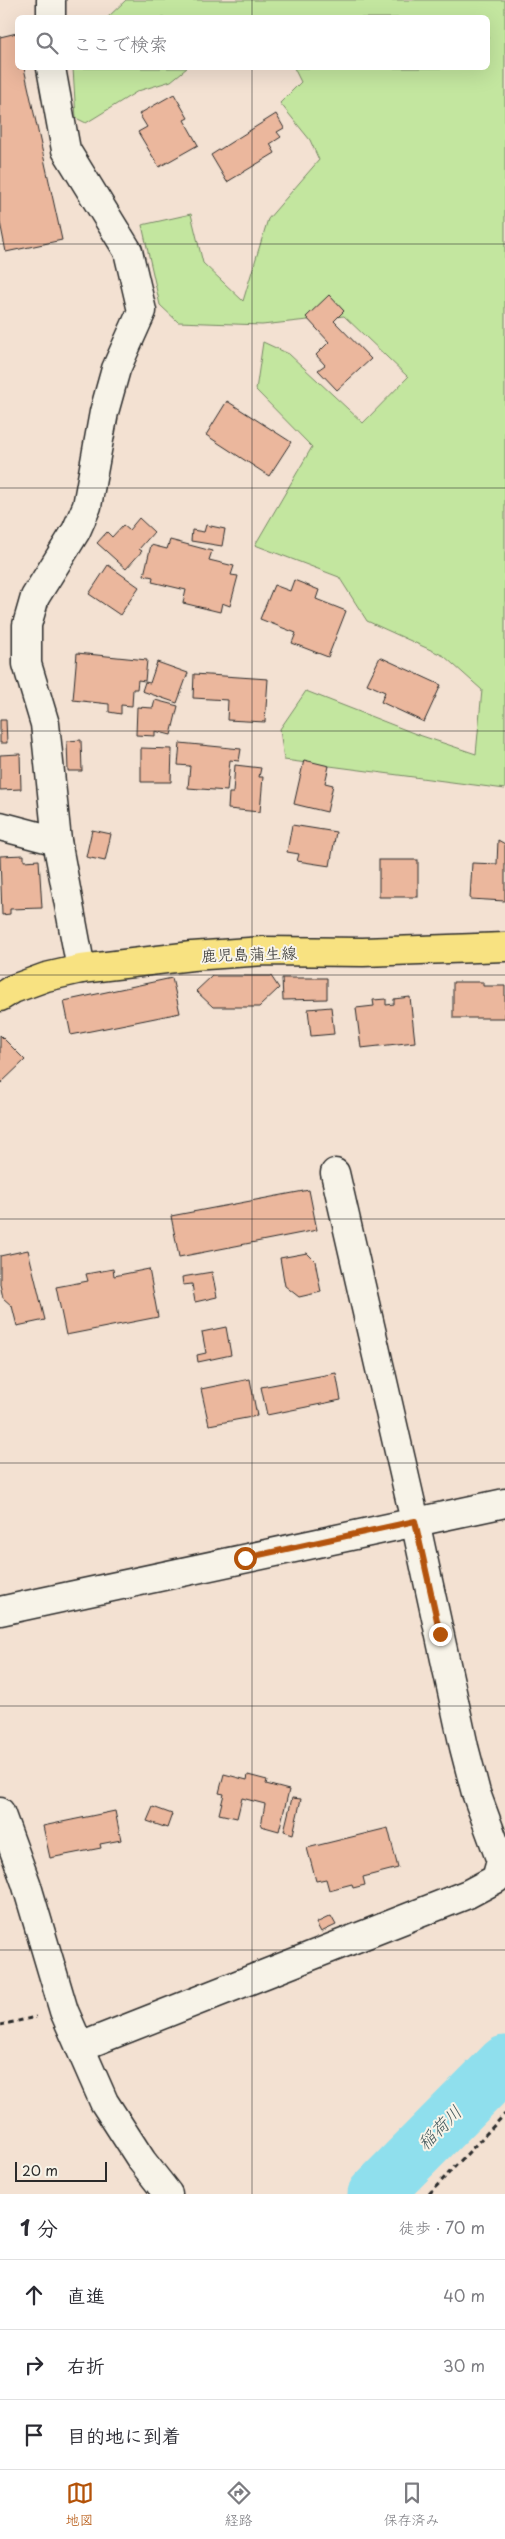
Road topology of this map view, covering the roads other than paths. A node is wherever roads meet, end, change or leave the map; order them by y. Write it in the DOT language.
graph roads {
  1 [pos="51,0"];
  2 [pos="51,15"];
  3 [pos="51,70"];
  4 [pos="0,826"];
  5 [pos="57,841"];
  6 [pos="505,947"];
  7 [pos="81,969"];
  8 [pos="0,997"];
  9 [pos="334,1173"];
  10 [pos="505,1503"];
  11 [pos="415,1521"];
  12 [pos="0,1611"];
  13 [pos="0,1812"];
  14 [pos="80,2047"];
  15 [pos="168,2194"];
  1 -- 2 [label="street"];
  3 -- 5 [label="street"];
  4 -- 5 [label="street"];
  5 -- 7 [label="street"];
  6 -- 7 [label="main road, 鹿児島蒲生線"];
  7 -- 8 [label="main road, 鹿児島蒲生線"];
  9 -- 11 [label="street"];
  10 -- 11 [label="street"];
  11 -- 12 [label="street"];
  11 -- 14 [label="street"];
  13 -- 14 [label="street"];
  14 -- 15 [label="street"];
}
